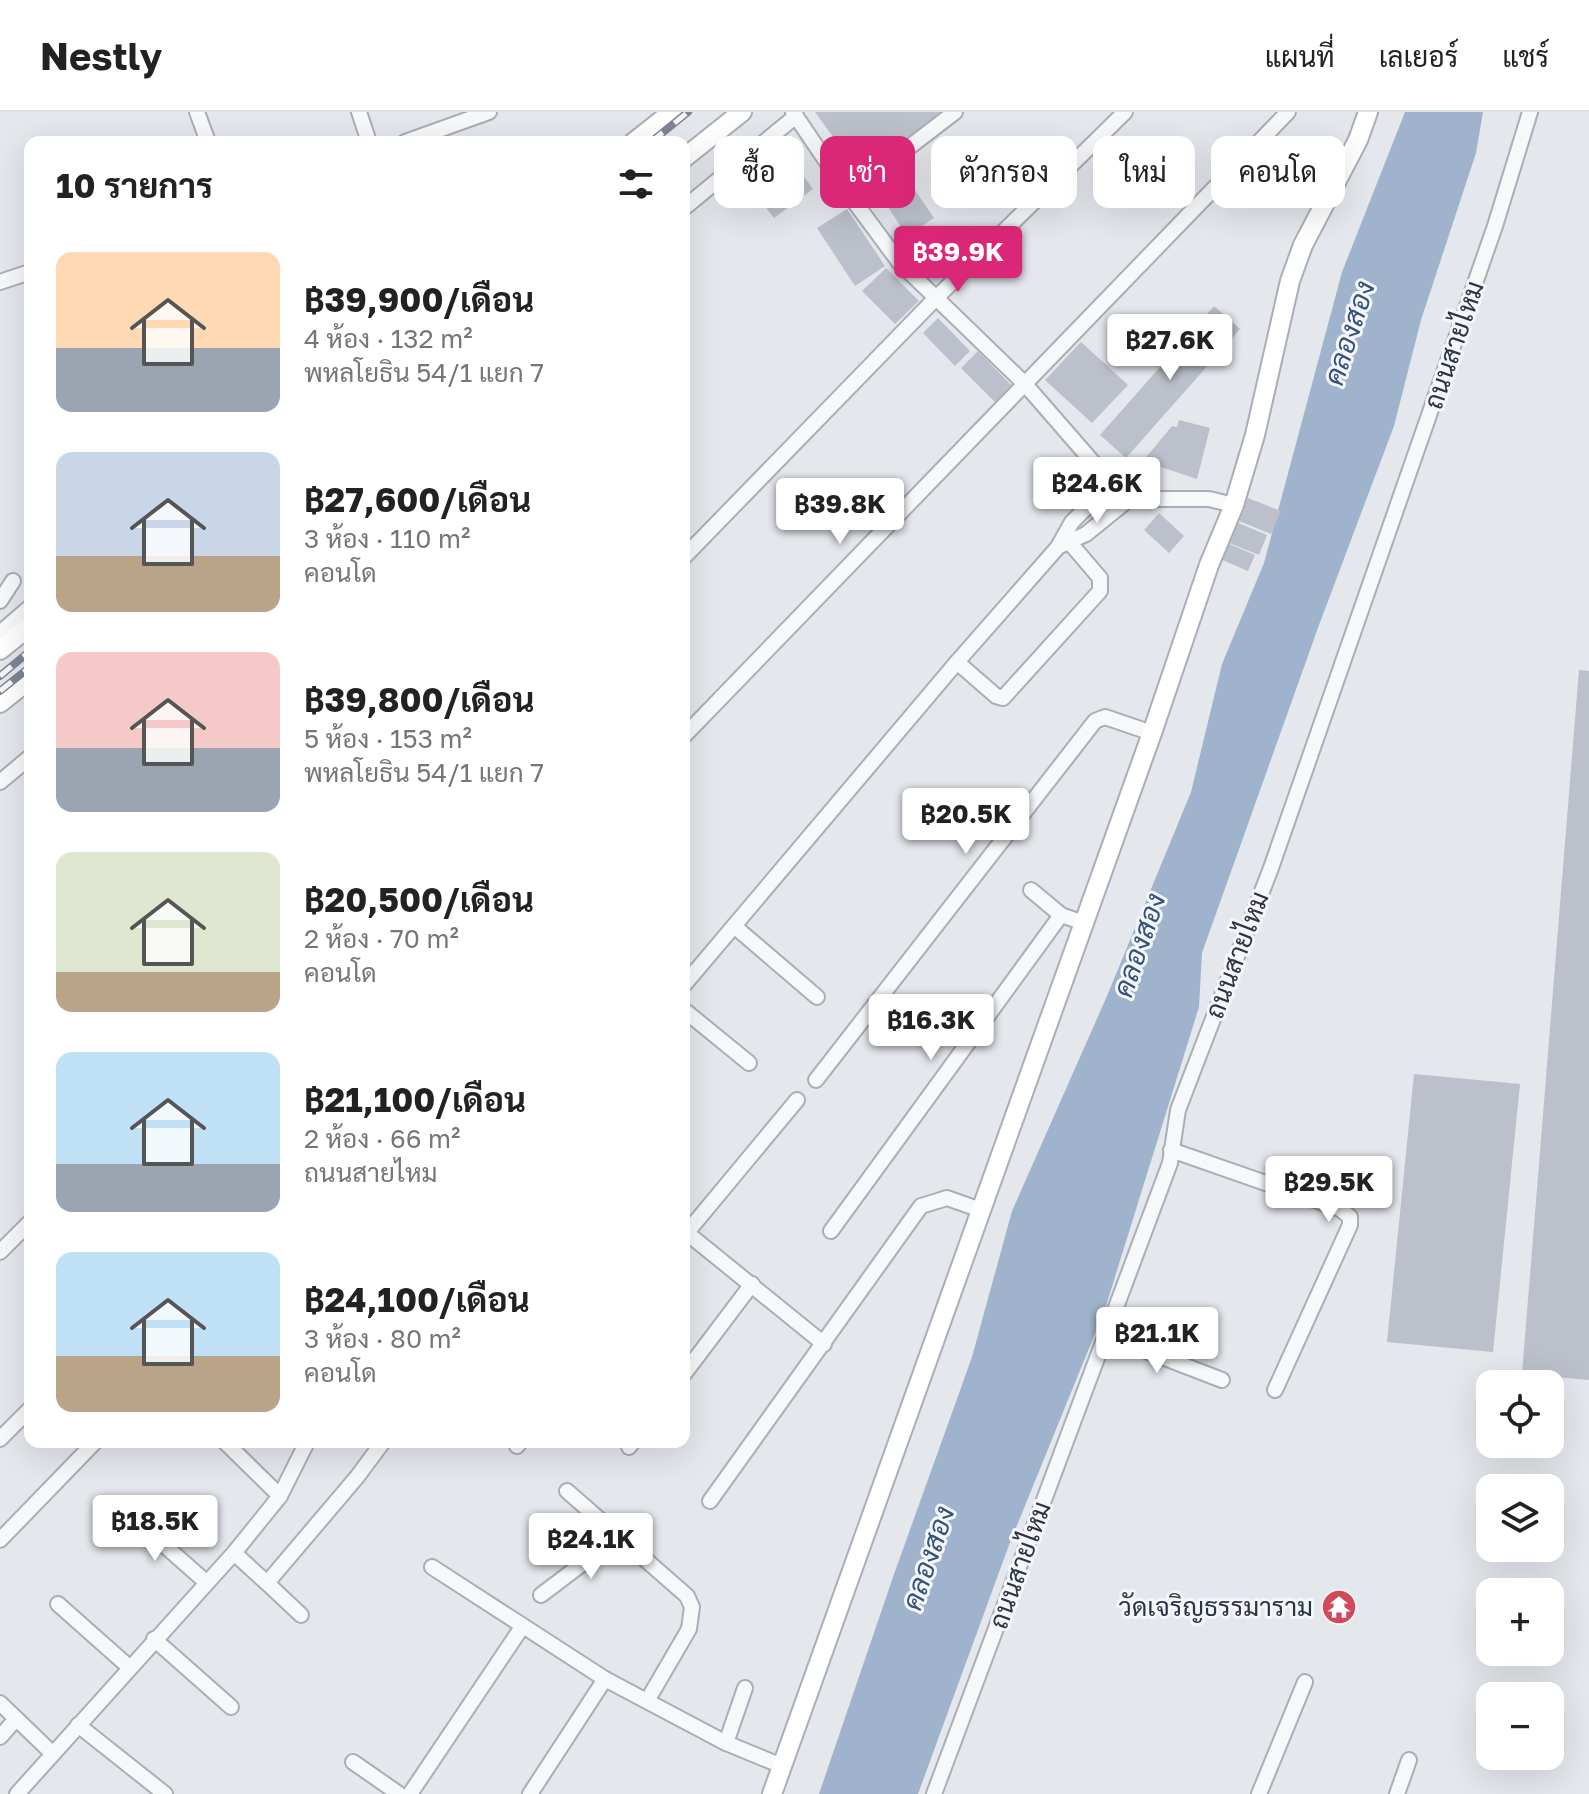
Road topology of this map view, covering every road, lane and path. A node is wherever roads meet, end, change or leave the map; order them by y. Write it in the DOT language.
graph roads {
  1 [pos="197,112"];
  2 [pos="359,112"];
  3 [pos="443,112"];
  4 [pos="489,112"];
  5 [pos="672,112"];
  6 [pos="742,112"];
  7 [pos="955,112"];
  8 [pos="1125,112"];
  9 [pos="1288,112"];
  10 [pos="1368,112"];
  11 [pos="1530,112"];
  12 [pos="795,114"];
  13 [pos="448,127"];
  14 [pos="206,136"];
  15 [pos="367,136"];
  16 [pos="422,136"];
  17 [pos="642,136"];
  18 [pos="915,143"];
  19 [pos="820,152"];
  20 [pos="690,153"];
  21 [pos="690,203"];
  22 [pos="858,208"];
  23 [pos="24,274"];
  24 [pos="0,282"];
  25 [pos="935,299"];
  26 [pos="1024,383"];
  27 [pos="1111,483"];
  28 [pos="1133,496"];
  29 [pos="1234,505"];
  30 [pos="1064,542"];
  31 [pos="690,551"];
  32 [pos="13,581"];
  33 [pos="0,601"];
  34 [pos="24,612"];
  35 [pos="24,631"];
  36 [pos="0,633"];
  37 [pos="0,650"];
  38 [pos="957,662"];
  39 [pos="24,684"];
  40 [pos="0,703"];
  41 [pos="690,730"];
  42 [pos="1152,733"];
  43 [pos="24,762"];
  44 [pos="0,782"];
  45 [pos="1031,890"];
  46 [pos="1061,915"];
  47 [pos="1084,923"];
  48 [pos="734,926"];
  49 [pos="690,978"];
  50 [pos="817,997"];
  51 [pos="690,1015"];
  52 [pos="749,1063"];
  53 [pos="816,1080"];
  54 [pos="797,1100"];
  55 [pos="1171,1150"];
  56 [pos="981,1210"];
  57 [pos="24,1228"];
  58 [pos="690,1229"];
  59 [pos="831,1231"];
  60 [pos="690,1239"];
  61 [pos="0,1252"];
  62 [pos="752,1284"];
  63 [pos="1105,1335"];
  64 [pos="824,1344"];
  65 [pos="690,1366"];
  66 [pos="1222,1380"];
  67 [pos="1275,1390"];
  68 [pos="24,1415"];
  69 [pos="0,1439"];
  70 [pos="89,1448"];
  71 [pos="231,1448"];
  72 [pos="304,1448"];
  73 [pos="379,1448"];
  74 [pos="567,1491"];
  75 [pos="280,1496"];
  76 [pos="710,1501"];
  77 [pos="130,1515"];
  78 [pos="619,1536"];
  79 [pos="0,1540"];
  80 [pos="234,1553"];
  81 [pos="432,1567"];
  82 [pos="206,1582"];
  83 [pos="267,1583"];
  84 [pos="541,1595"];
  85 [pos="58,1604"];
  86 [pos="301,1615"];
  87 [pos="522,1627"];
  88 [pos="154,1639"];
  89 [pos="129,1667"];
  90 [pos="605,1679"];
  91 [pos="1305,1682"];
  92 [pos="745,1688"];
  93 [pos="647,1701"];
  94 [pos="0,1703"];
  95 [pos="231,1707"];
  96 [pos="16,1719"];
  97 [pos="78,1725"];
  98 [pos="0,1737"];
  99 [pos="726,1743"];
  100 [pos="53,1754"];
  101 [pos="1409,1760"];
  102 [pos="353,1762"];
  103 [pos="782,1766"];
  104 [pos="17,1794"];
  105 [pos="165,1794"];
  106 [pos="399,1794"];
  107 [pos="410,1794"];
  108 [pos="530,1794"];
  109 [pos="772,1794"];
  110 [pos="934,1794"];
  111 [pos="1259,1794"];
  112 [pos="1397,1794"];
  1 -- 14 [label="street"];
  2 -- 15 [label="street"];
  3 -- 13 [label="street"];
  4 -- 13 [label="street"];
  5 -- 17 [label="street"];
  6 -- 20 [label="street"];
  7 -- 18 [label="street"];
  8 -- 25 [label="street"];
  9 -- 26 [label="street"];
  10 -- 29 [label="street"];
  11 -- 55 [label="street, ถนนสายไหม"];
  12 -- 19 [label="street"];
  12 -- 21 [label="street"];
  13 -- 16 [label="street"];
  22 -- 25 [label="street"];
  23 -- 24 [label="street"];
  25 -- 26 [label="street"];
  25 -- 31 [label="street"];
  26 -- 27 [label="street"];
  26 -- 41 [label="street"];
  27 -- 28 [label="street"];
  27 -- 30 [label="street"];
  28 -- 29 [label="street"];
  28 -- 30 [label="street"];
  29 -- 42 [label="street"];
  30 -- 38 [label="street"];
  30 -- 38 [label="street"];
  32 -- 33 [label="street"];
  34 -- 36 [label="street"];
  35 -- 37 [label="street"];
  38 -- 48 [label="street"];
  39 -- 40 [label="street"];
  42 -- 47 [label="street"];
  42 -- 53 [label="street"];
  43 -- 44 [label="street"];
  45 -- 46 [label="street"];
  46 -- 47 [label="street"];
  46 -- 59 [label="street"];
  47 -- 56 [label="street"];
  48 -- 49 [label="street"];
  48 -- 50 [label="street"];
  51 -- 52 [label="street"];
  54 -- 58 [label="street"];
  55 -- 63 [label="street, ถนนสายไหม"];
  55 -- 67 [label="street"];
  56 -- 64 [label="street"];
  56 -- 103 [label="street"];
  57 -- 61 [label="street"];
  60 -- 62 [label="street"];
  62 -- 64 [label="street"];
  62 -- 65 [label="street"];
  63 -- 66 [label="street"];
  63 -- 110 [label="street, ถนนสายไหม"];
  64 -- 76 [label="street"];
  68 -- 69 [label="street"];
  70 -- 79 [label="street"];
  71 -- 75 [label="street"];
  72 -- 75 [label="street"];
  73 -- 83 [label="street"];
  74 -- 78 [label="street"];
  75 -- 80 [label="street"];
  77 -- 82 [label="street"];
  78 -- 84 [label="street"];
  78 -- 93 [label="street"];
  80 -- 82 [label="street"];
  80 -- 83 [label="street"];
  81 -- 87 [label="street"];
  82 -- 88 [label="street"];
  83 -- 86 [label="street"];
  85 -- 89 [label="street"];
  87 -- 90 [label="street"];
  87 -- 107 [label="street"];
  88 -- 89 [label="street"];
  88 -- 95 [label="street"];
  89 -- 97 [label="street"];
  90 -- 93 [label="street"];
  90 -- 108 [label="street"];
  91 -- 111 [label="street"];
  92 -- 99 [label="street"];
  93 -- 99 [label="street"];
  94 -- 96 [label="street"];
  96 -- 98 [label="street"];
  96 -- 100 [label="street"];
  97 -- 100 [label="street"];
  97 -- 105 [label="street"];
  99 -- 103 [label="street"];
  100 -- 104 [label="street"];
  101 -- 112 [label="street"];
  102 -- 106 [label="street"];
  103 -- 109 [label="street"];
}
